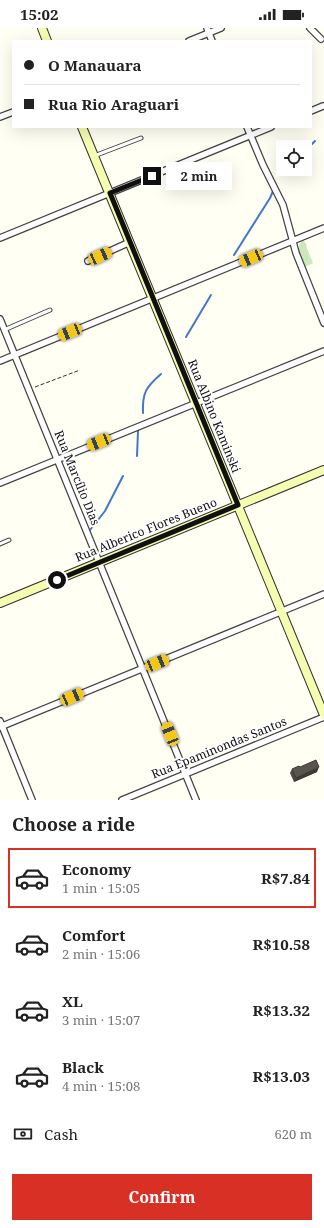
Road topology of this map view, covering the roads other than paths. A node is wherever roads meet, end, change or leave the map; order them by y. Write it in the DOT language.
graph roads {
  1 [pos="42,28"];
  2 [pos="221,28"];
  3 [pos="310,28"];
  4 [pos="208,30"];
  5 [pos="321,39"];
  6 [pos="47,40"];
  7 [pos="191,40"];
  8 [pos="212,40"];
  9 [pos="323,106"];
  10 [pos="312,111"];
  11 [pos="12,112"];
  12 [pos="0,117"];
  13 [pos="82,128"];
  14 [pos="248,128"];
  15 [pos="268,128"];
  16 [pos="251,135"];
  17 [pos="141,138"];
  18 [pos="94,156"];
  19 [pos="110,193"];
  20 [pos="324,228"];
  21 [pos="0,238"];
  22 [pos="293,241"];
  23 [pos="130,242"];
  24 [pos="88,261"];
  25 [pos="153,298"];
  26 [pos="50,310"];
  27 [pos="0,319"];
  28 [pos="324,323"];
  29 [pos="4,330"];
  30 [pos="324,351"];
  31 [pos="14,355"];
  32 [pos="0,361"];
  33 [pos="196,403"];
  34 [pos="57,459"];
  35 [pos="324,470"];
  36 [pos="0,483"];
  37 [pos="238,505"];
  38 [pos="9,540"];
  39 [pos="0,544"];
  40 [pos="99,562"];
  41 [pos="324,594"];
  42 [pos="0,603"];
  43 [pos="282,612"];
  44 [pos="143,669"];
  45 [pos="324,716"];
  46 [pos="1,725"];
  47 [pos="186,774"];
  48 [pos="32,800"];
  49 [pos="122,800"];
  50 [pos="196,800"];
  1 -- 6 [label="street"];
  2 -- 4 [label="street"];
  3 -- 5 [label="street"];
  4 -- 7 [label="street"];
  4 -- 8 [label="street"];
  9 -- 10 [label="street"];
  11 -- 12 [label="street"];
  13 -- 18 [label="street, Rua Albino Kaminski"];
  14 -- 16 [label="street"];
  15 -- 16 [label="street"];
  16 -- 19 [label="street"];
  16 -- 22 [label="street"];
  17 -- 18 [label="lane"];
  18 -- 19 [label="street, Rua Albino Kaminski"];
  19 -- 21 [label="street"];
  19 -- 23 [label="street, Rua Albino Kaminski"];
  20 -- 22 [label="street"];
  22 -- 25 [label="street"];
  22 -- 28 [label="street"];
  23 -- 24 [label="street"];
  23 -- 25 [label="street, Rua Albino Kaminski"];
  25 -- 31 [label="street"];
  25 -- 33 [label="street, Rua Albino Kaminski"];
  26 -- 29 [label="lane"];
  27 -- 29 [label="street, Rua Marcílio Dias"];
  29 -- 31 [label="street, Rua Marcílio Dias"];
  30 -- 33 [label="street"];
  31 -- 32 [label="street"];
  31 -- 34 [label="street, Rua Marcílio Dias"];
  33 -- 34 [label="street"];
  33 -- 37 [label="street, Rua Albino Kaminski"];
  34 -- 36 [label="street"];
  34 -- 40 [label="street, Rua Marcílio Dias"];
  35 -- 37 [label="street, Rua Alberico Flores Bueno"];
  37 -- 40 [label="street, Rua Alberico Flores Bueno"];
  37 -- 43 [label="street, Rua Albino Kaminski"];
  38 -- 39 [label="lane"];
  40 -- 42 [label="street, Rua Alberico Flores Bueno"];
  40 -- 44 [label="street, Rua Marcílio Dias"];
  41 -- 43 [label="street"];
  43 -- 44 [label="street"];
  43 -- 45 [label="street, Rua Albino Kaminski"];
  44 -- 46 [label="street"];
  44 -- 47 [label="street, Rua Marcílio Dias"];
  45 -- 47 [label="street, Rua Epaminondas Santos"];
  46 -- 48 [label="street"];
  47 -- 49 [label="street, Rua Epaminondas Santos"];
  47 -- 50 [label="street, Rua Marcílio Dias"];
}
